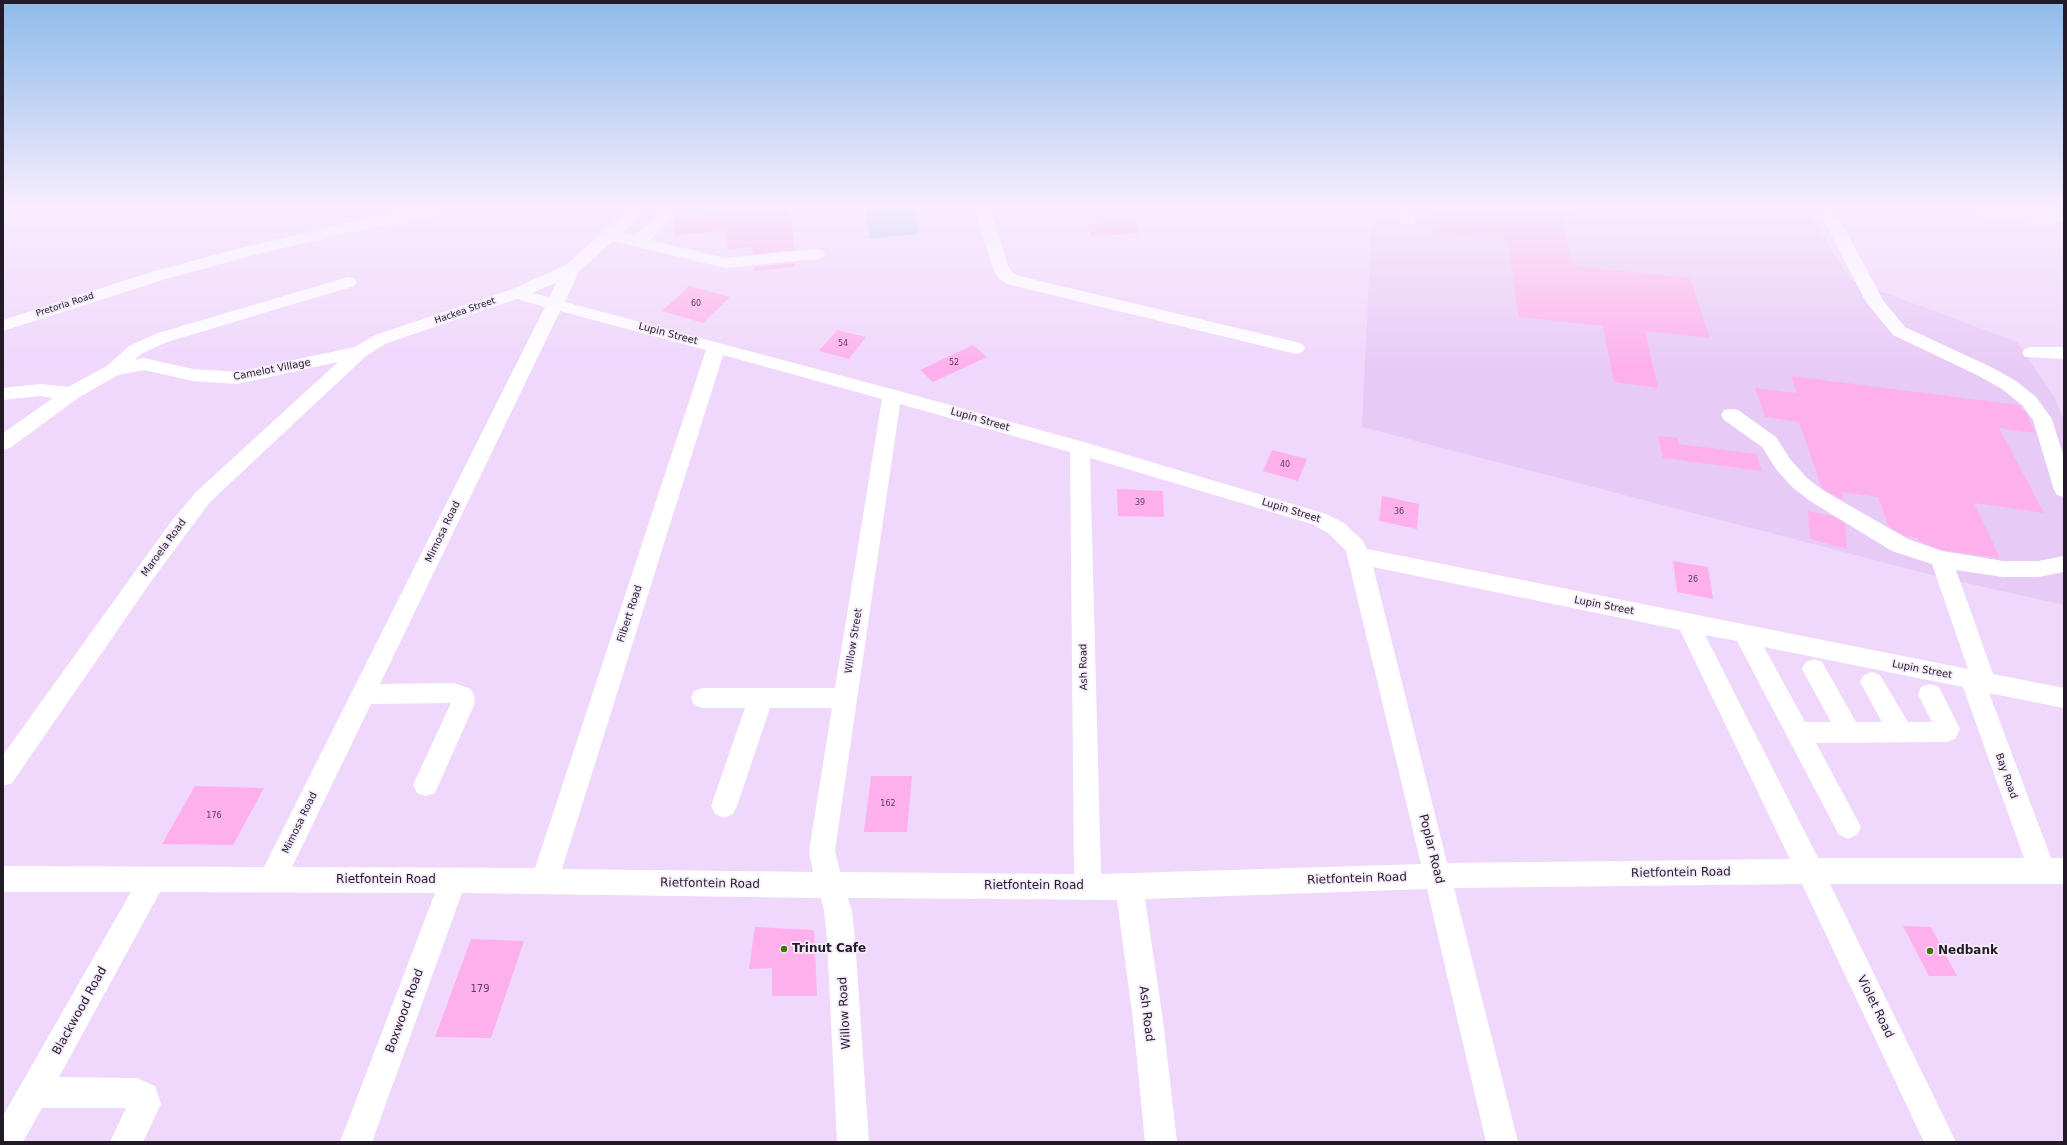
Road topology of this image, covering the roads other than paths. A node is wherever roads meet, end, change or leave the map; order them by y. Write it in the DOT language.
graph roads {
  1 [pos="163,260"];
  2 [pos="214,260"];
  3 [pos="582,260"];
  4 [pos="714,260"];
  5 [pos="751,260"];
  6 [pos="998,260"];
  7 [pos="1853,260"];
  8 [pos="572,269"];
  9 [pos="348,282"];
  10 [pos="516,294"];
  11 [pos="555,304"];
  12 [pos="3,311"];
  13 [pos="3,326"];
  14 [pos="716,346"];
  15 [pos="1296,348"];
  16 [pos="360,352"];
  17 [pos="2031,353"];
  18 [pos="2064,353"];
  19 [pos="113,370"];
  20 [pos="3,394"];
  21 [pos="71,394"];
  22 [pos="892,396"];
  23 [pos="1731,415"];
  24 [pos="3,443"];
  25 [pos="1080,448"];
  26 [pos="2064,490"];
  27 [pos="1359,556"];
  28 [pos="1941,559"];
  29 [pos="2064,564"];
  30 [pos="1688,623"];
  31 [pos="1745,634"];
  32 [pos="1814,669"];
  33 [pos="1978,681"];
  34 [pos="1872,682"];
  35 [pos="363,694"];
  36 [pos="1930,694"];
  37 [pos="703,698"];
  38 [pos="761,698"];
  39 [pos="845,698"];
  40 [pos="2064,698"];
  41 [pos="1849,732"];
  42 [pos="1901,732"];
  43 [pos="1797,733"];
  44 [pos="3,775"];
  45 [pos="426,785"];
  46 [pos="724,806"];
  47 [pos="1848,827"];
  48 [pos="1810,871"];
  49 [pos="2053,871"];
  50 [pos="1437,876"];
  51 [pos="3,879"];
  52 [pos="153,879"];
  53 [pos="272,879"];
  54 [pos="453,880"];
  55 [pos="544,882"];
  56 [pos="832,885"];
  57 [pos="1088,886"];
  58 [pos="1129,887"];
  59 [pos="34,1092"];
  60 [pos="6,1142"];
  61 [pos="126,1142"];
  62 [pos="356,1142"];
  63 [pos="853,1142"];
  64 [pos="1161,1142"];
  65 [pos="1502,1142"];
  66 [pos="1940,1142"];
  1 -- 12 [label="street, Pretoria Road"];
  2 -- 13 [label="street, Pretoria Road"];
  3 -- 8 [label="street, Mimosa Road"];
  4 -- 5 [label="street"];
  6 -- 15 [label="street"];
  7 -- 26 [label="street"];
  8 -- 10 [label="street, Hackea Street"];
  8 -- 11 [label="street, Mimosa Road"];
  9 -- 19 [label="street"];
  10 -- 11 [label="street, Lupin Street"];
  10 -- 16 [label="street, Hackea Street"];
  11 -- 14 [label="street, Lupin Street"];
  11 -- 35 [label="street, Mimosa Road"];
  14 -- 22 [label="street, Lupin Street"];
  14 -- 55 [label="street, Filbert Road"];
  16 -- 19 [label="street, Camelot Village"];
  16 -- 44 [label="street, Maroela Road"];
  17 -- 18 [label="street"];
  19 -- 21 [label="street, Camelot Village"];
  20 -- 21 [label="street"];
  21 -- 24 [label="street, Camelot Village"];
  22 -- 25 [label="street, Lupin Street"];
  22 -- 39 [label="street, Willow Street"];
  23 -- 28 [label="street"];
  25 -- 27 [label="street, Lupin Street"];
  25 -- 57 [label="street, Ash Road"];
  27 -- 30 [label="street, Lupin Street"];
  27 -- 50 [label="street, Poplar Road"];
  28 -- 29 [label="street"];
  28 -- 33 [label="street, Bay Road"];
  30 -- 31 [label="street, Lupin Street"];
  30 -- 48 [label="street, Violet Road"];
  31 -- 33 [label="street, Lupin Street"];
  31 -- 43 [label="street"];
  32 -- 41 [label="street"];
  33 -- 40 [label="street, Lupin Street"];
  33 -- 49 [label="street, Bay Road"];
  34 -- 42 [label="street"];
  35 -- 45 [label="street"];
  35 -- 53 [label="street, Mimosa Road"];
  36 -- 42 [label="street"];
  37 -- 38 [label="street"];
  38 -- 39 [label="street"];
  38 -- 46 [label="street"];
  39 -- 56 [label="street, Willow Street"];
  41 -- 42 [label="street"];
  41 -- 43 [label="street"];
  43 -- 47 [label="street"];
  48 -- 49 [label="street, Rietfontein Road"];
  48 -- 50 [label="street, Rietfontein Road"];
  48 -- 66 [label="street, Violet Road"];
  50 -- 58 [label="street, Rietfontein Road"];
  50 -- 65 [label="street, Poplar Road"];
  51 -- 52 [label="street, Rietfontein Road"];
  52 -- 53 [label="street, Rietfontein Road"];
  52 -- 59 [label="street, Blackwood Road"];
  53 -- 54 [label="street, Rietfontein Road"];
  54 -- 55 [label="street, Rietfontein Road"];
  54 -- 62 [label="street, Boxwood Road"];
  55 -- 56 [label="street, Rietfontein Road"];
  56 -- 57 [label="street, Rietfontein Road"];
  56 -- 63 [label="street, Willow Road"];
  57 -- 58 [label="street, Rietfontein Road"];
  58 -- 64 [label="street, Ash Road"];
  59 -- 60 [label="street, Blackwood Road"];
  59 -- 61 [label="street"];
}
